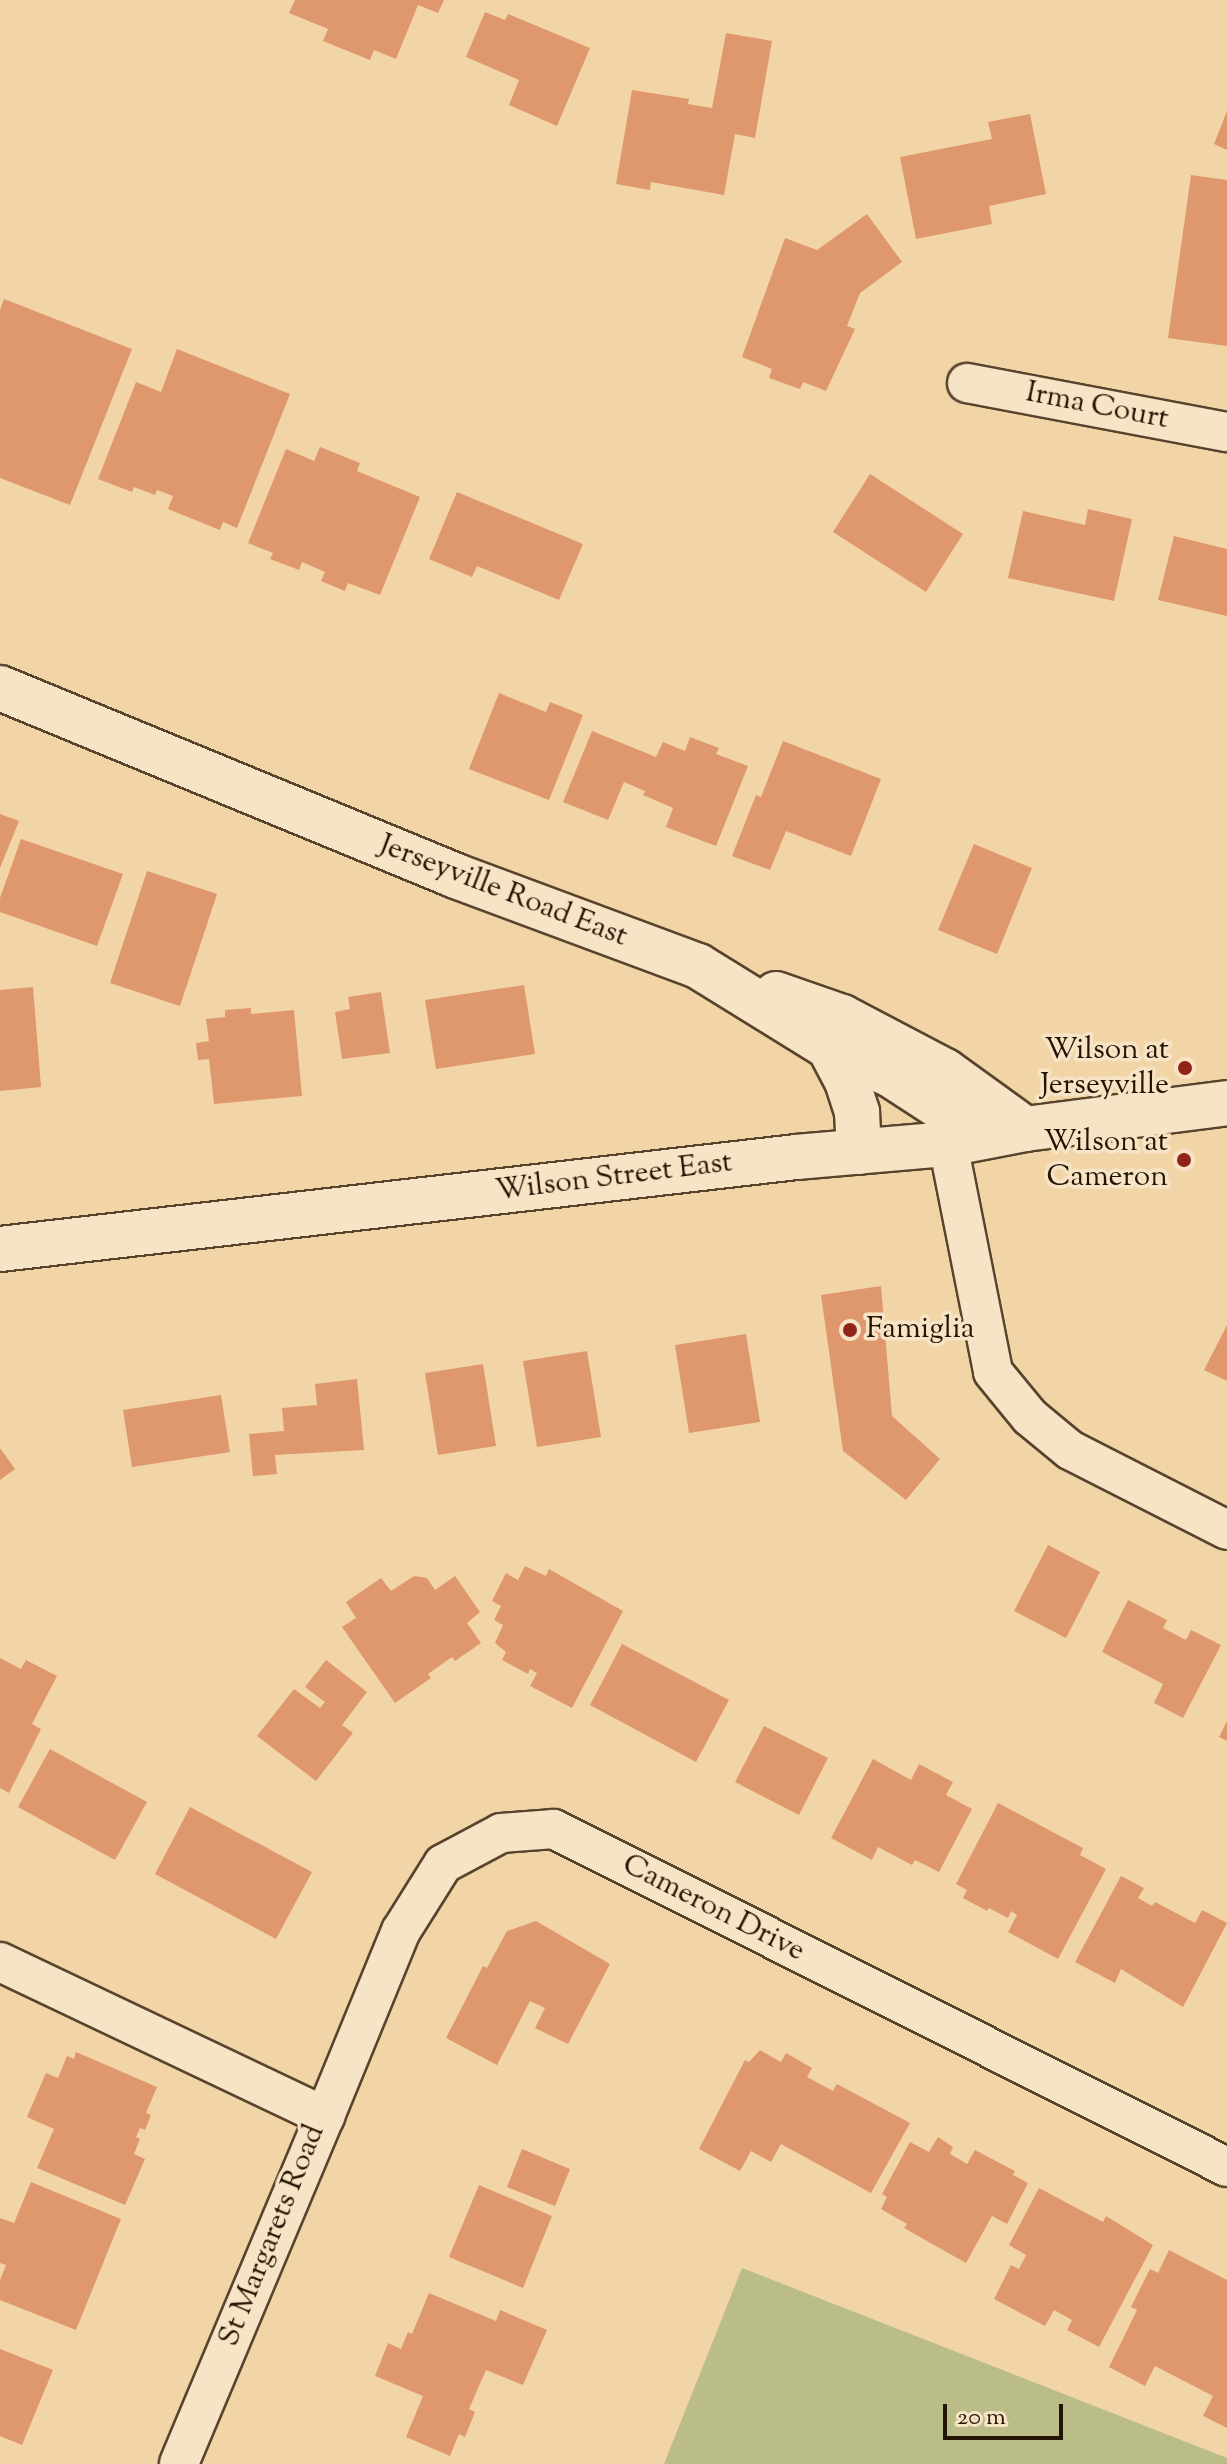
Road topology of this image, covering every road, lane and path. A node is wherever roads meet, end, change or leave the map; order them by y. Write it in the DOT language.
graph roads {
  1 [pos="967,383"];
  2 [pos="1227,432"];
  3 [pos="0,688"];
  4 [pos="698,966"];
  5 [pos="829,1047"];
  6 [pos="1227,1103"];
  7 [pos="986,1136"];
  8 [pos="859,1152"];
  9 [pos="0,1249"];
  10 [pos="1227,1530"];
  11 [pos="0,1962"];
  12 [pos="325,2116"];
  13 [pos="1227,2167"];
  14 [pos="179,2464"];
  1 -- 2 [label="street, Irma Court"];
  3 -- 4 [label="main road, Jerseyville Road East"];
  4 -- 5 [label="main road, Jerseyville Road East"];
  4 -- 7 [label="main road"];
  5 -- 7 [label="main road, Jerseyville Road East"];
  5 -- 8 [label="main road"];
  6 -- 7 [label="main road, Wilson Street East"];
  7 -- 8 [label="main road, Wilson Street East"];
  7 -- 10 [label="street"];
  8 -- 9 [label="main road, Wilson Street East"];
  11 -- 12 [label="street, St Margarets Road"];
  12 -- 13 [label="street, Cameron Drive"];
  12 -- 14 [label="street, St Margarets Road"];
}
